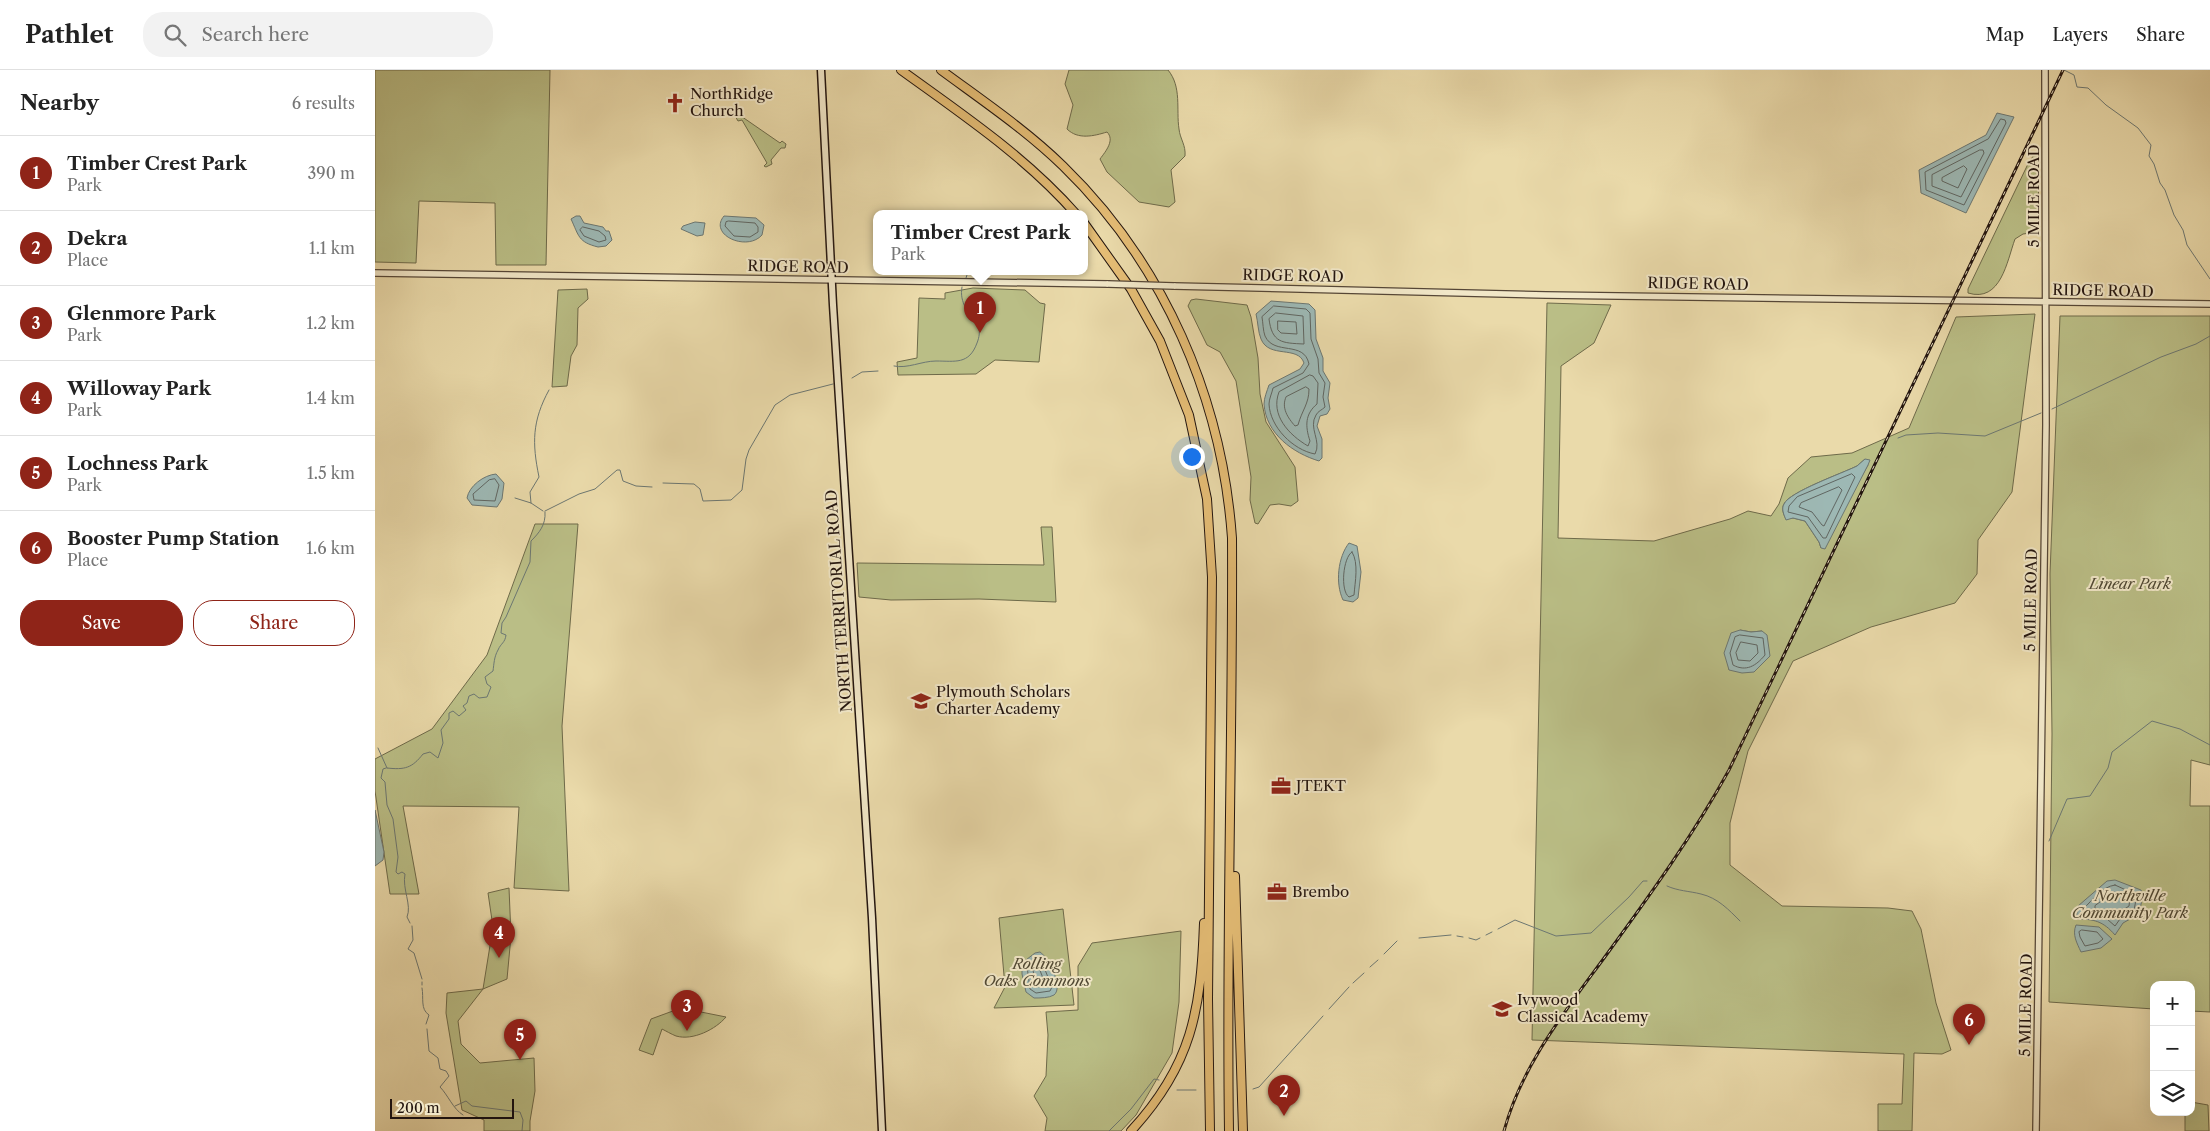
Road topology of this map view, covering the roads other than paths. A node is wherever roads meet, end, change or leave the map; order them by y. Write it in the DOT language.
graph roads {
  1 [pos="821,70"];
  2 [pos="901,70"];
  3 [pos="941,70"];
  4 [pos="2045,70"];
  5 [pos="1072,210"];
  6 [pos="1088,229"];
  7 [pos="375,273"];
  8 [pos="832,281"];
  9 [pos="2047,302"];
  10 [pos="2210,304"];
  11 [pos="1231,829"];
  12 [pos="1210,851"];
  13 [pos="882,1131"];
  14 [pos="1131,1131"];
  15 [pos="1210,1131"];
  16 [pos="1229,1131"];
  17 [pos="1243,1131"];
  18 [pos="2036,1131"];
  1 -- 8 [label="main road, NORTH TERRITORIAL ROAD"];
  2 -- 5 [label="highway"];
  3 -- 11 [label="highway"];
  4 -- 9 [label="street, 5 MILE ROAD"];
  6 -- 12 [label="highway"];
  7 -- 8 [label="street, RIDGE ROAD"];
  8 -- 9 [label="street, RIDGE ROAD, bridge"];
  8 -- 13 [label="main road, NORTH TERRITORIAL ROAD"];
  9 -- 10 [label="street, RIDGE ROAD"];
  9 -- 18 [label="street, 5 MILE ROAD"];
  11 -- 16 [label="highway"];
  11 -- 17 [label="highway"];
  12 -- 14 [label="highway"];
  12 -- 15 [label="highway"];
}
